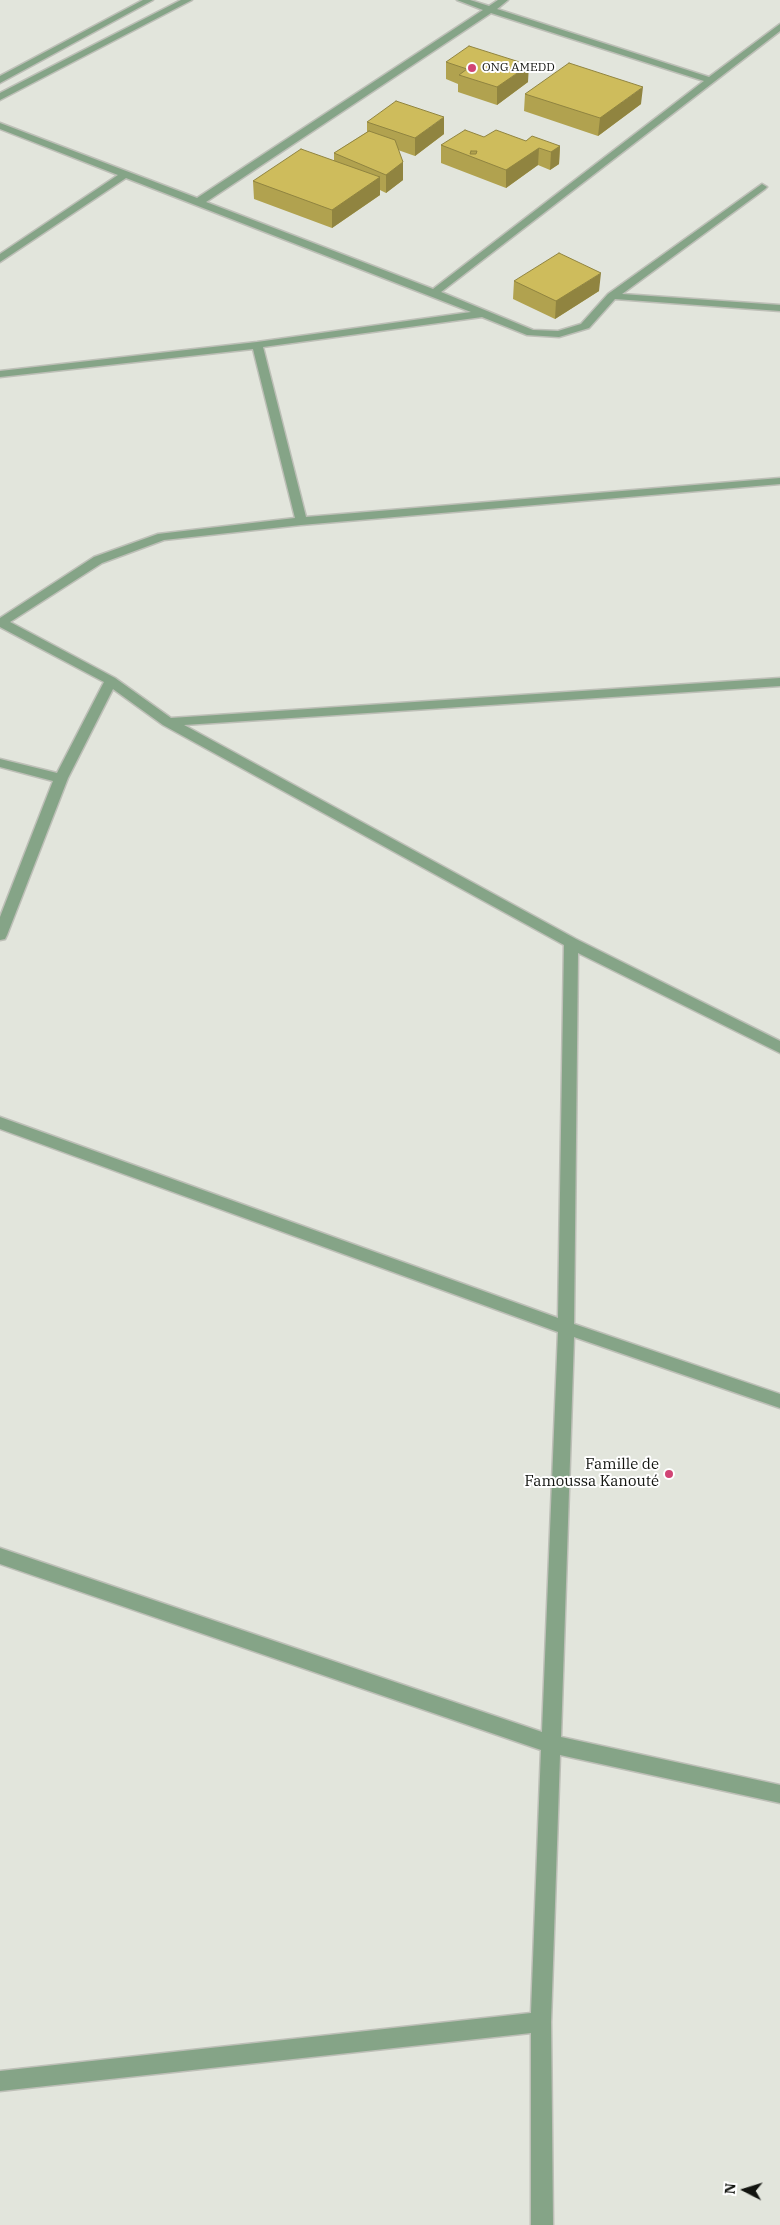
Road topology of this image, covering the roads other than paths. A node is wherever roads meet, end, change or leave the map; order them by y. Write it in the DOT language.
graph roads {
  1 [pos="149,0"];
  2 [pos="188,0"];
  3 [pos="461,0"];
  4 [pos="504,0"];
  5 [pos="489,9"];
  6 [pos="780,27"];
  7 [pos="0,80"];
  8 [pos="712,81"];
  9 [pos="0,97"];
  10 [pos="0,126"];
  11 [pos="124,175"];
  12 [pos="762,187"];
  13 [pos="197,203"];
  14 [pos="0,259"];
  15 [pos="434,293"];
  16 [pos="612,296"];
  17 [pos="780,308"];
  18 [pos="481,314"];
  19 [pos="258,345"];
  20 [pos="0,374"];
  21 [pos="780,481"];
  22 [pos="300,521"];
  23 [pos="1,622"];
  24 [pos="111,681"];
  25 [pos="780,682"];
  26 [pos="168,722"];
  27 [pos="0,764"];
  28 [pos="61,778"];
  29 [pos="0,934"];
  30 [pos="571,943"];
  31 [pos="780,1047"];
  32 [pos="0,1123"];
  33 [pos="566,1328"];
  34 [pos="780,1400"];
  35 [pos="0,1556"];
  36 [pos="551,1744"];
  37 [pos="780,1794"];
  38 [pos="540,2022"];
  39 [pos="0,2081"];
  40 [pos="542,2225"];
  1 -- 7 [label="street"];
  2 -- 9 [label="street"];
  3 -- 5 [label="street"];
  4 -- 5 [label="street"];
  5 -- 8 [label="street"];
  5 -- 13 [label="street"];
  6 -- 8 [label="street"];
  8 -- 15 [label="street"];
  10 -- 11 [label="street"];
  11 -- 13 [label="street"];
  11 -- 14 [label="street"];
  12 -- 16 [label="street"];
  13 -- 15 [label="street"];
  15 -- 18 [label="street"];
  16 -- 17 [label="street"];
  16 -- 18 [label="street"];
  18 -- 19 [label="street"];
  19 -- 20 [label="street"];
  19 -- 22 [label="street"];
  21 -- 22 [label="street"];
  22 -- 23 [label="street"];
  23 -- 24 [label="street"];
  24 -- 26 [label="street"];
  24 -- 28 [label="street"];
  25 -- 26 [label="street"];
  26 -- 30 [label="street"];
  27 -- 28 [label="street"];
  28 -- 29 [label="street"];
  30 -- 31 [label="street"];
  30 -- 33 [label="street"];
  32 -- 33 [label="street"];
  33 -- 34 [label="street"];
  33 -- 36 [label="street"];
  35 -- 36 [label="street"];
  36 -- 37 [label="street"];
  36 -- 38 [label="street"];
  38 -- 39 [label="street"];
  38 -- 40 [label="street"];
}
